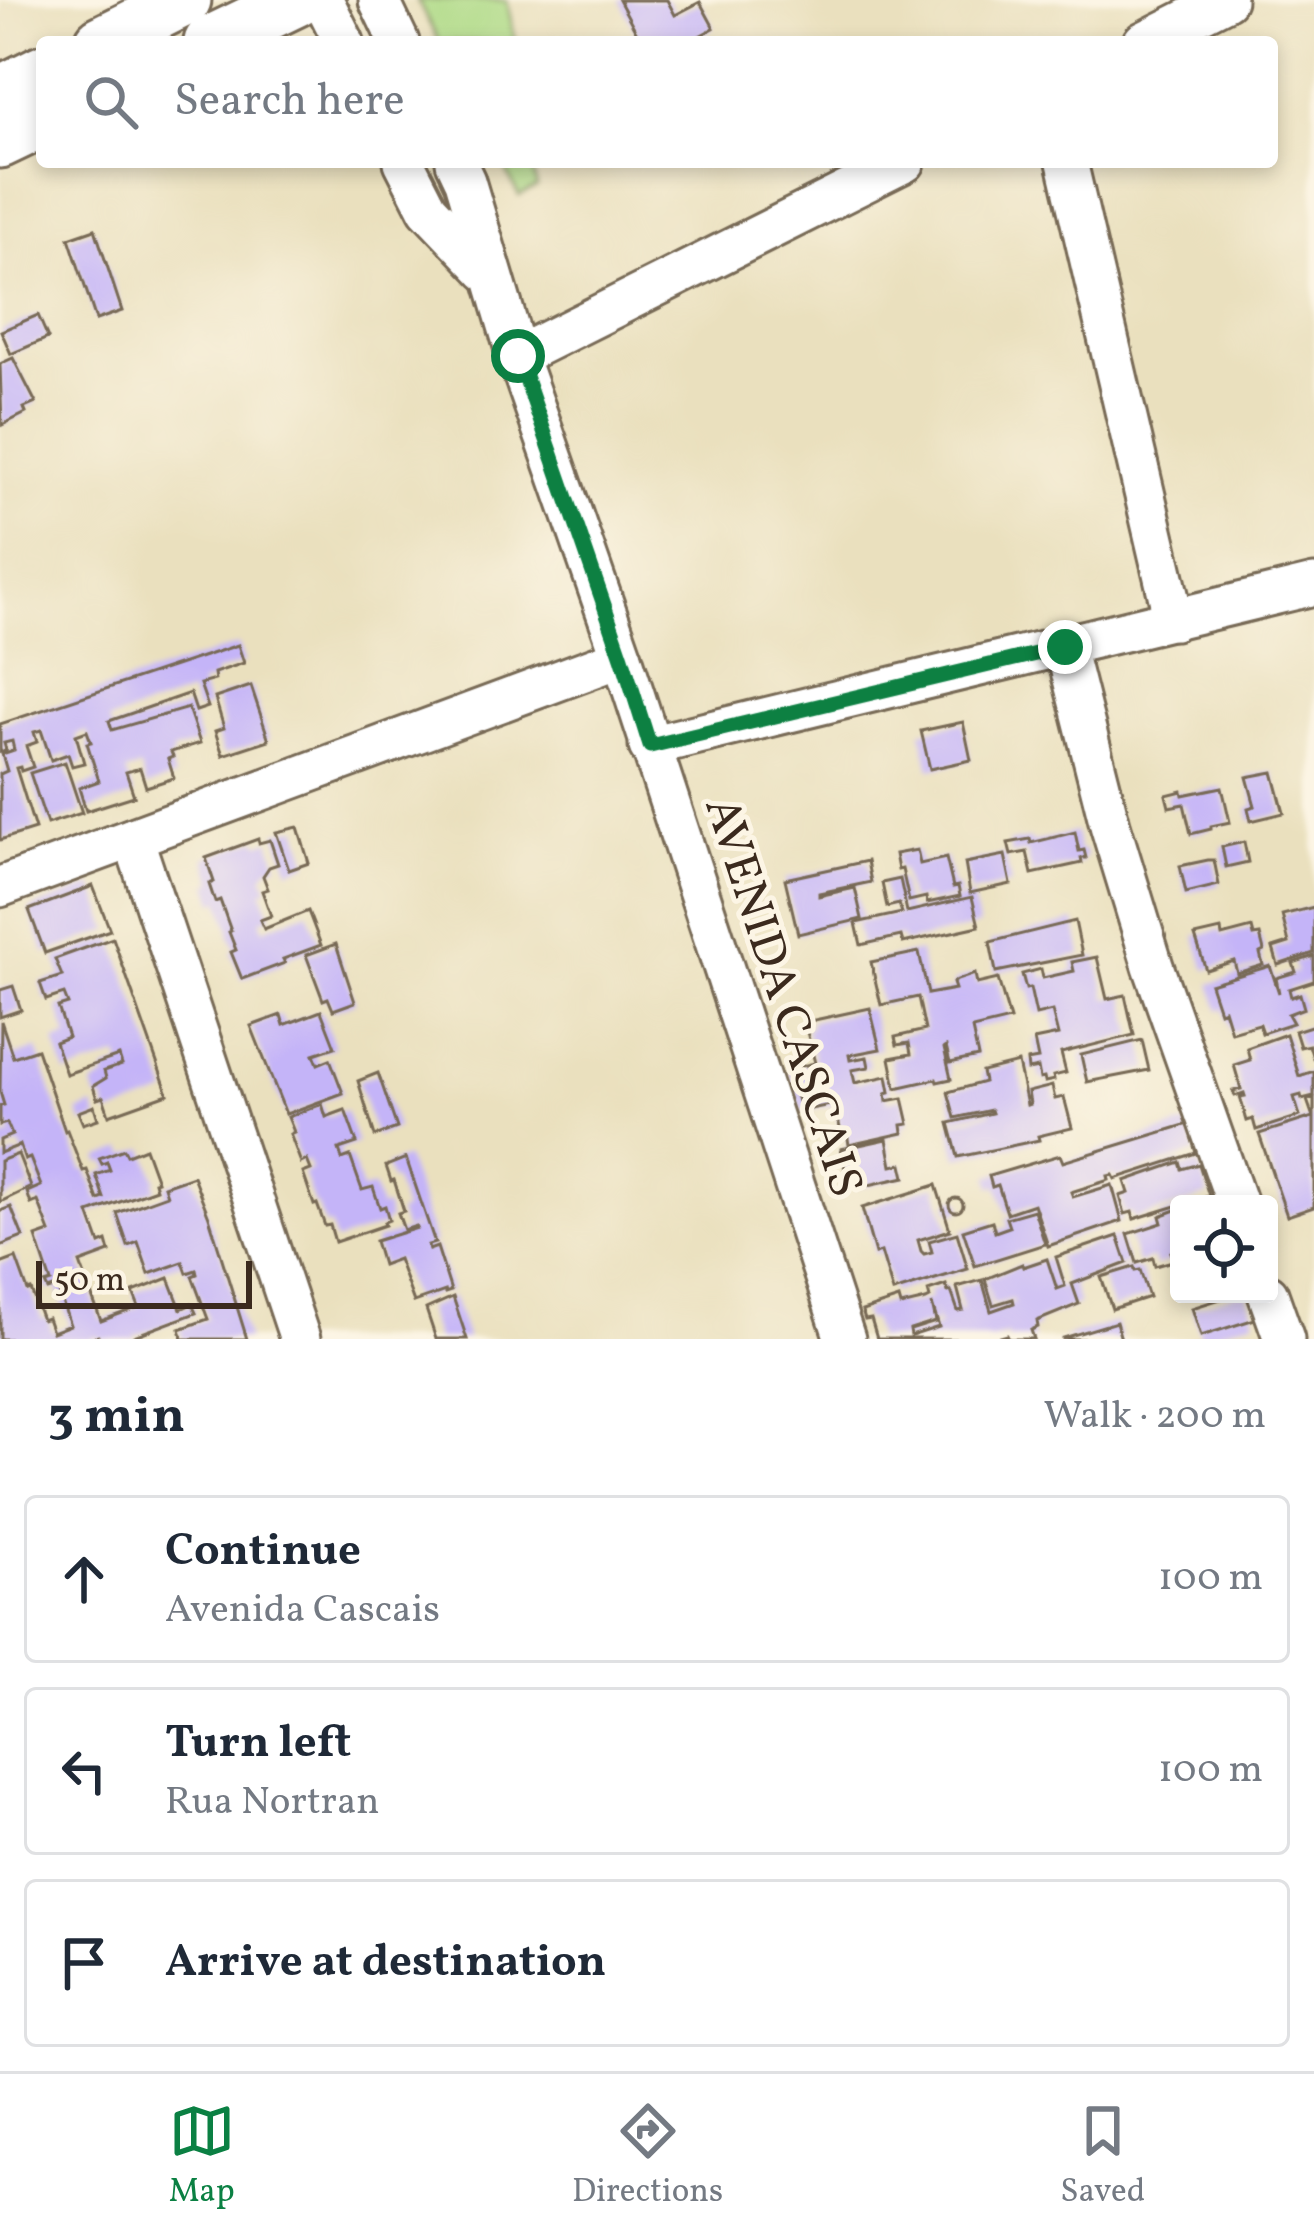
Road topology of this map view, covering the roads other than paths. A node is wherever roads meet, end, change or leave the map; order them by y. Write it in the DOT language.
graph roads {
  1 [pos="185,0"];
  2 [pos="297,0"];
  3 [pos="322,0"];
  4 [pos="380,0"];
  5 [pos="1226,0"];
  6 [pos="112,36"];
  7 [pos="222,36"];
  8 [pos="341,36"];
  9 [pos="396,36"];
  10 [pos="1155,36"];
  11 [pos="36,74"];
  12 [pos="0,92"];
  13 [pos="36,125"];
  14 [pos="0,142"];
  15 [pos="407,168"];
  16 [pos="459,168"];
  17 [pos="893,168"];
  18 [pos="1068,168"];
  19 [pos="491,275"];
  20 [pos="518,356"];
  21 [pos="1314,586"];
  22 [pos="1174,620"];
  23 [pos="1065,647"];
  24 [pos="622,657"];
  25 [pos="650,746"];
  26 [pos="133,838"];
  27 [pos="0,887"];
  28 [pos="1234,1195"];
  29 [pos="1271,1303"];
  30 [pos="299,1339"];
  31 [pos="845,1339"];
  32 [pos="1284,1339"];
  1 -- 6 [label="main road"];
  2 -- 7 [label="main road"];
  3 -- 8 [label="street"];
  4 -- 9 [label="street"];
  5 -- 10 [label="street"];
  11 -- 12 [label="main road"];
  13 -- 14 [label="main road"];
  15 -- 19 [label="street, AVENIDA CASCAIS"];
  16 -- 19 [label="street, AVENIDA CASCAIS"];
  17 -- 20 [label="street"];
  18 -- 22 [label="street"];
  19 -- 20 [label="street, AVENIDA CASCAIS"];
  20 -- 24 [label="street, AVENIDA CASCAIS"];
  21 -- 22 [label="street"];
  22 -- 23 [label="street"];
  23 -- 25 [label="street"];
  23 -- 28 [label="street"];
  24 -- 25 [label="street, AVENIDA CASCAIS"];
  24 -- 26 [label="street"];
  25 -- 31 [label="street, AVENIDA CASCAIS"];
  26 -- 27 [label="street"];
  26 -- 30 [label="street"];
  29 -- 32 [label="street"];
}
